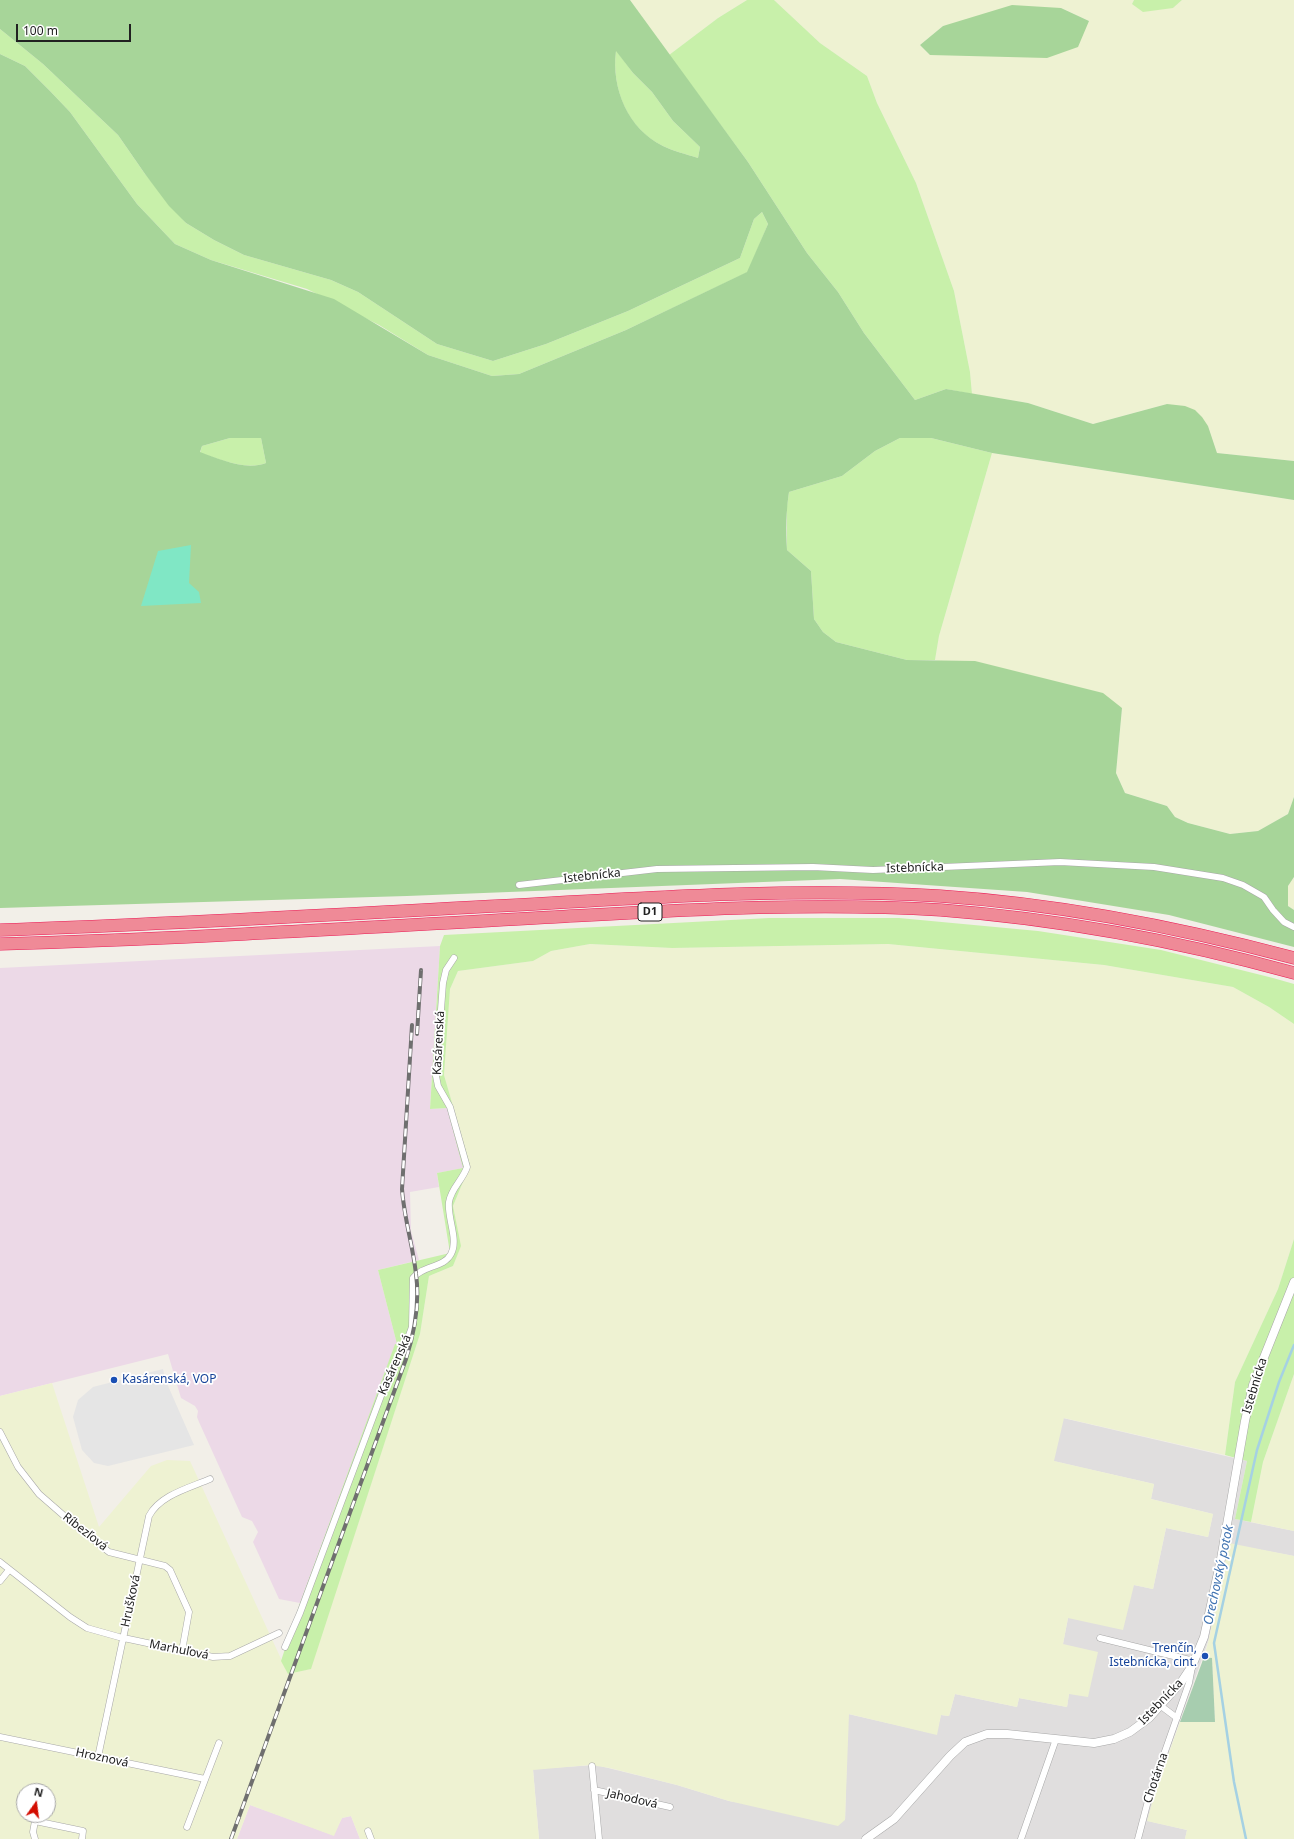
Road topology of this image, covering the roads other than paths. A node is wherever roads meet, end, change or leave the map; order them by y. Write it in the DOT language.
graph roads {
  1 [pos="519,885"];
  2 [pos="1294,927"];
  3 [pos="0,930"];
  4 [pos="0,944"];
  5 [pos="454,958"];
  6 [pos="1294,958"];
  7 [pos="1294,973"];
  8 [pos="1294,1282"];
  9 [pos="0,1432"];
  10 [pos="210,1479"];
  11 [pos="139,1561"];
  12 [pos="0,1562"];
  13 [pos="9,1570"];
  14 [pos="0,1581"];
  15 [pos="279,1633"];
  16 [pos="1100,1638"];
  17 [pos="123,1639"];
  18 [pos="285,1647"];
  19 [pos="182,1651"];
  20 [pos="1193,1664"];
  21 [pos="1161,1706"];
  22 [pos="1177,1718"];
  23 [pos="0,1737"];
  24 [pos="1056,1739"];
  25 [pos="219,1743"];
  26 [pos="98,1757"];
  27 [pos="592,1766"];
  28 [pos="205,1779"];
  29 [pos="594,1790"];
  30 [pos="670,1807"];
  31 [pos="187,1827"];
  32 [pos="368,1831"];
  33 [pos="35,1839"];
  34 [pos="82,1839"];
  35 [pos="371,1839"];
  36 [pos="599,1839"];
  37 [pos="866,1839"];
  38 [pos="1021,1839"];
  39 [pos="1138,1839"];
  1 -- 2 [label="street, Istebnícka"];
  3 -- 6 [label="highway, D1"];
  4 -- 7 [label="highway, D1"];
  5 -- 18 [label="street, Kasárenská"];
  8 -- 20 [label="street, Istebnícka"];
  9 -- 11 [label="street, Ríbezľová"];
  10 -- 11 [label="street, Hrušková"];
  11 -- 17 [label="street, Hrušková"];
  11 -- 19 [label="street, Ríbezľová"];
  12 -- 13 [label="street, Marhuľová"];
  13 -- 14 [label="street"];
  13 -- 17 [label="street, Marhuľová"];
  15 -- 19 [label="street, Marhuľová"];
  16 -- 20 [label="street"];
  17 -- 19 [label="street, Marhuľová"];
  17 -- 26 [label="street, Hrušková"];
  20 -- 21 [label="street, Istebnícka"];
  20 -- 22 [label="street, Chotárna"];
  21 -- 22 [label="street"];
  21 -- 24 [label="street, Istebnícka"];
  22 -- 39 [label="street, Chotárna"];
  23 -- 26 [label="street, Hroznová"];
  24 -- 37 [label="street, Istebnícka"];
  24 -- 38 [label="street"];
  25 -- 28 [label="street"];
  26 -- 28 [label="street, Hroznová"];
  27 -- 29 [label="street, Jahodová"];
  28 -- 31 [label="street"];
  29 -- 30 [label="street, Jahodová"];
  29 -- 36 [label="street, Jahodová"];
  32 -- 35 [label="street"];
  33 -- 34 [label="street"];
}
